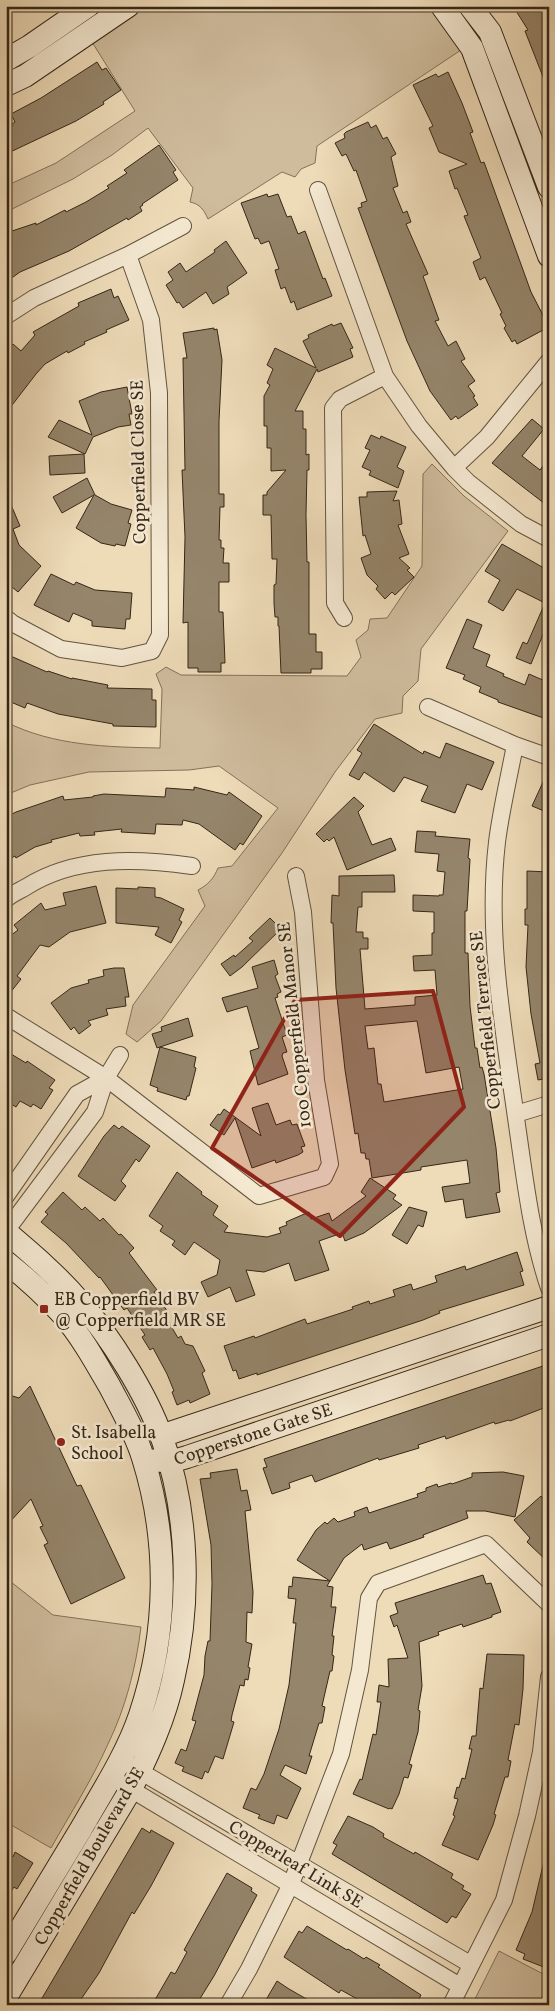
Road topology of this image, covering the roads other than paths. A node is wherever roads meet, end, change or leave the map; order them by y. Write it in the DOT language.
graph roads {
  1 [pos="88,6"];
  2 [pos="128,6"];
  3 [pos="442,6"];
  4 [pos="470,6"];
  5 [pos="13,57"];
  6 [pos="32,71"];
  7 [pos="6,85"];
  8 [pos="549,187"];
  9 [pos="318,190"];
  10 [pos="183,226"];
  11 [pos="128,255"];
  12 [pos="549,256"];
  13 [pos="6,316"];
  14 [pos="549,361"];
  15 [pos="385,376"];
  16 [pos="454,468"];
  17 [pos="549,539"];
  18 [pos="6,618"];
  19 [pos="344,618"];
  20 [pos="428,707"];
  21 [pos="514,745"];
  22 [pos="549,757"];
  23 [pos="192,866"];
  24 [pos="296,876"];
  25 [pos="6,900"];
  26 [pos="6,1016"];
  27 [pos="120,1055"];
  28 [pos="106,1078"];
  29 [pos="549,1104"];
  30 [pos="516,1114"];
  31 [pos="6,1196"];
  32 [pos="6,1231"];
  33 [pos="6,1262"];
  34 [pos="549,1288"];
  35 [pos="549,1307"];
  36 [pos="549,1335"];
  37 [pos="162,1436"];
  38 [pos="143,1457"];
  39 [pos="170,1462"];
  40 [pos="549,1604"];
  41 [pos="549,1677"];
  42 [pos="116,1769"];
  43 [pos="136,1780"];
  44 [pos="299,1864"];
  45 [pos="291,1884"];
  46 [pos="10,1940"];
  47 [pos="35,1949"];
  48 [pos="470,1964"];
  49 [pos="460,1986"];
  50 [pos="6,1997"];
  51 [pos="228,2005"];
  52 [pos="451,2005"];
  1 -- 5 [label="street"];
  2 -- 6 [label="street"];
  3 -- 12 [label="street"];
  4 -- 8 [label="street"];
  5 -- 6 [label="street"];
  6 -- 7 [label="street"];
  9 -- 15 [label="street"];
  10 -- 11 [label="street"];
  11 -- 13 [label="street"];
  11 -- 18 [label="street, Copperfield Close SE"];
  14 -- 16 [label="street"];
  15 -- 16 [label="street"];
  15 -- 19 [label="street"];
  16 -- 17 [label="street"];
  20 -- 21 [label="street"];
  21 -- 22 [label="street"];
  21 -- 30 [label="street, Copperfield Terrace SE"];
  23 -- 25 [label="street"];
  24 -- 28 [label="street, 100 Copperfield Manor SE"];
  26 -- 28 [label="street"];
  27 -- 28 [label="street"];
  28 -- 31 [label="street"];
  28 -- 32 [label="street"];
  29 -- 30 [label="street"];
  30 -- 34 [label="street, Copperfield Terrace SE"];
  32 -- 37 [label="street, Copperfield Boulevard SE"];
  33 -- 38 [label="street, Copperfield Boulevard SE"];
  35 -- 37 [label="street, Copperstone Gate SE"];
  36 -- 39 [label="street, Copperstone Gate SE"];
  37 -- 38 [label="street, Copperstone Gate SE"];
  37 -- 39 [label="street, Copperfield Boulevard SE"];
  38 -- 39 [label="street, Copperstone Gate SE"];
  38 -- 42 [label="street, Copperfield Boulevard SE"];
  39 -- 43 [label="street, Copperfield Boulevard SE"];
  40 -- 44 [label="street"];
  41 -- 48 [label="street"];
  42 -- 43 [label="street, Copperleaf Link SE"];
  42 -- 46 [label="street, Copperfield Boulevard SE"];
  43 -- 44 [label="street, Copperleaf Link SE"];
  43 -- 45 [label="street, Copperleaf Link SE"];
  43 -- 47 [label="street, Copperfield Boulevard SE"];
  44 -- 45 [label="street"];
  44 -- 48 [label="street, Copperleaf Link SE"];
  45 -- 49 [label="street, Copperleaf Link SE"];
  45 -- 51 [label="street"];
  46 -- 47 [label="street"];
  47 -- 50 [label="street, Copperfield Boulevard SE"];
  48 -- 49 [label="street"];
  49 -- 52 [label="street"];
}
